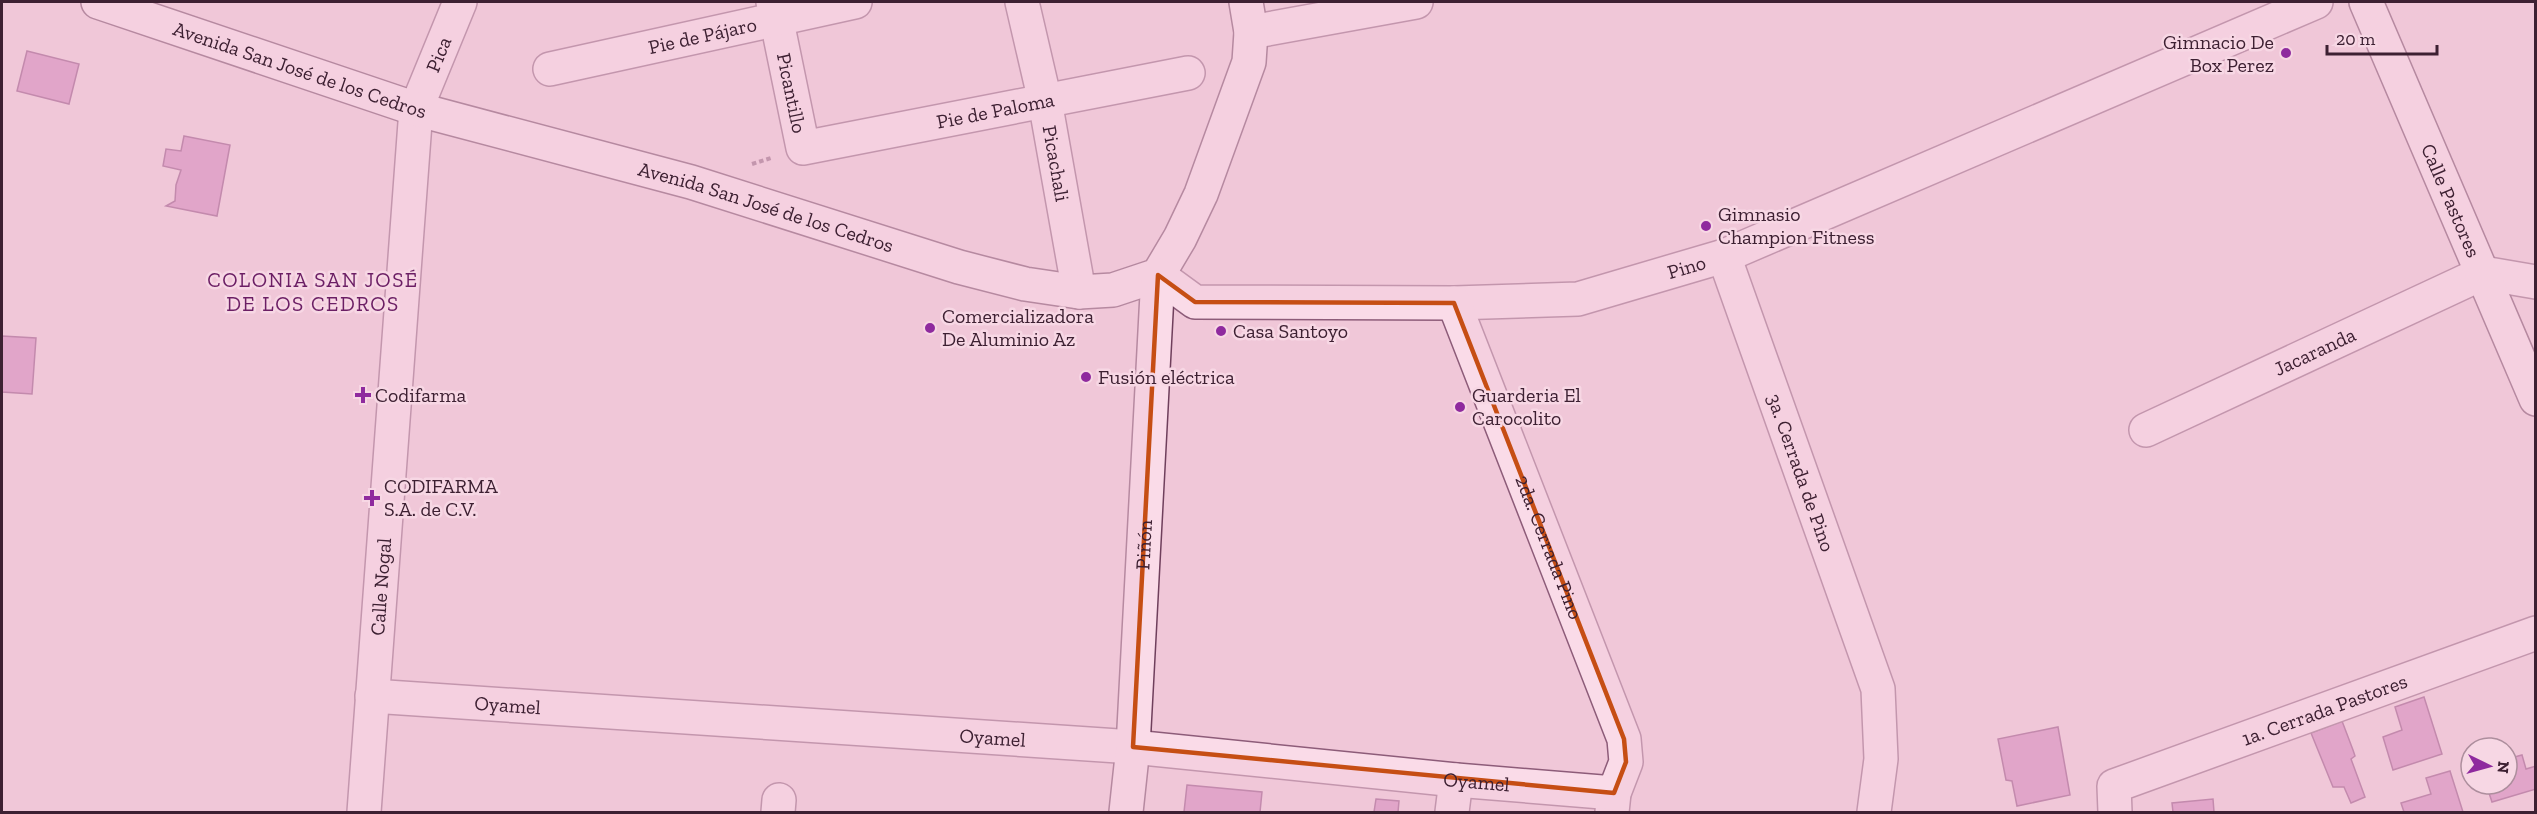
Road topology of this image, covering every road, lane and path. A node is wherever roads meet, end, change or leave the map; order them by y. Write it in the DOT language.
graph roads {
  1 [pos="98,2"];
  2 [pos="460,2"];
  3 [pos="855,2"];
  4 [pos="1023,2"];
  5 [pos="1416,2"];
  6 [pos="2316,2"];
  7 [pos="2366,2"];
  8 [pos="775,10"];
  9 [pos="1249,16"];
  10 [pos="550,69"];
  11 [pos="1188,73"];
  12 [pos="1045,101"];
  13 [pos="416,109"];
  14 [pos="803,148"];
  15 [pos="1724,256"];
  16 [pos="2483,273"];
  17 [pos="1158,275"];
  18 [pos="2535,282"];
  19 [pos="1079,292"];
  20 [pos="1454,303"];
  21 [pos="2535,399"];
  22 [pos="2146,430"];
  23 [pos="2535,633"];
  24 [pos="372,696"];
  25 [pos="1133,747"];
  26 [pos="1456,780"];
  27 [pos="2115,799"];
  28 [pos="1613,803"];
  29 [pos="364,813"];
  30 [pos="1126,813"];
  31 [pos="1452,813"];
  32 [pos="1874,813"];
  1 -- 13 [label="street, Avenida San José de los Cedros"];
  2 -- 13 [label="street, Pica"];
  3 -- 8 [label="street, Pie de Pájaro"];
  4 -- 12 [label="street, Picachali"];
  5 -- 9 [label="street"];
  6 -- 15 [label="street, Pino"];
  7 -- 16 [label="street, Calle Pastores"];
  8 -- 10 [label="street, Pie de Pájaro"];
  8 -- 14 [label="street, Picantillo"];
  9 -- 17 [label="street"];
  11 -- 12 [label="street, Pie de Paloma"];
  12 -- 14 [label="street, Pie de Paloma"];
  12 -- 19 [label="street, Picachali"];
  13 -- 19 [label="street, Avenida San José de los Cedros"];
  13 -- 24 [label="street, Calle Nogal"];
  15 -- 20 [label="street, Pino"];
  15 -- 32 [label="street, 3a. Cerrada de Pino"];
  16 -- 18 [label="street"];
  16 -- 21 [label="street, Calle Pastores"];
  16 -- 22 [label="street, Jacaranda"];
  17 -- 19 [label="street, Avenida San José de los Cedros"];
  17 -- 20 [label="street, Pino"];
  17 -- 25 [label="street, Piñón"];
  20 -- 28 [label="street, 2da. Cerrada Pino"];
  23 -- 27 [label="street, 1a. Cerrada Pastores"];
  24 -- 25 [label="street, Oyamel"];
  24 -- 29 [label="street, Calle Nogal"];
  25 -- 26 [label="street, Oyamel"];
  25 -- 30 [label="street, Piñón"];
  26 -- 28 [label="street, Oyamel"];
  26 -- 31 [label="street"];
}
